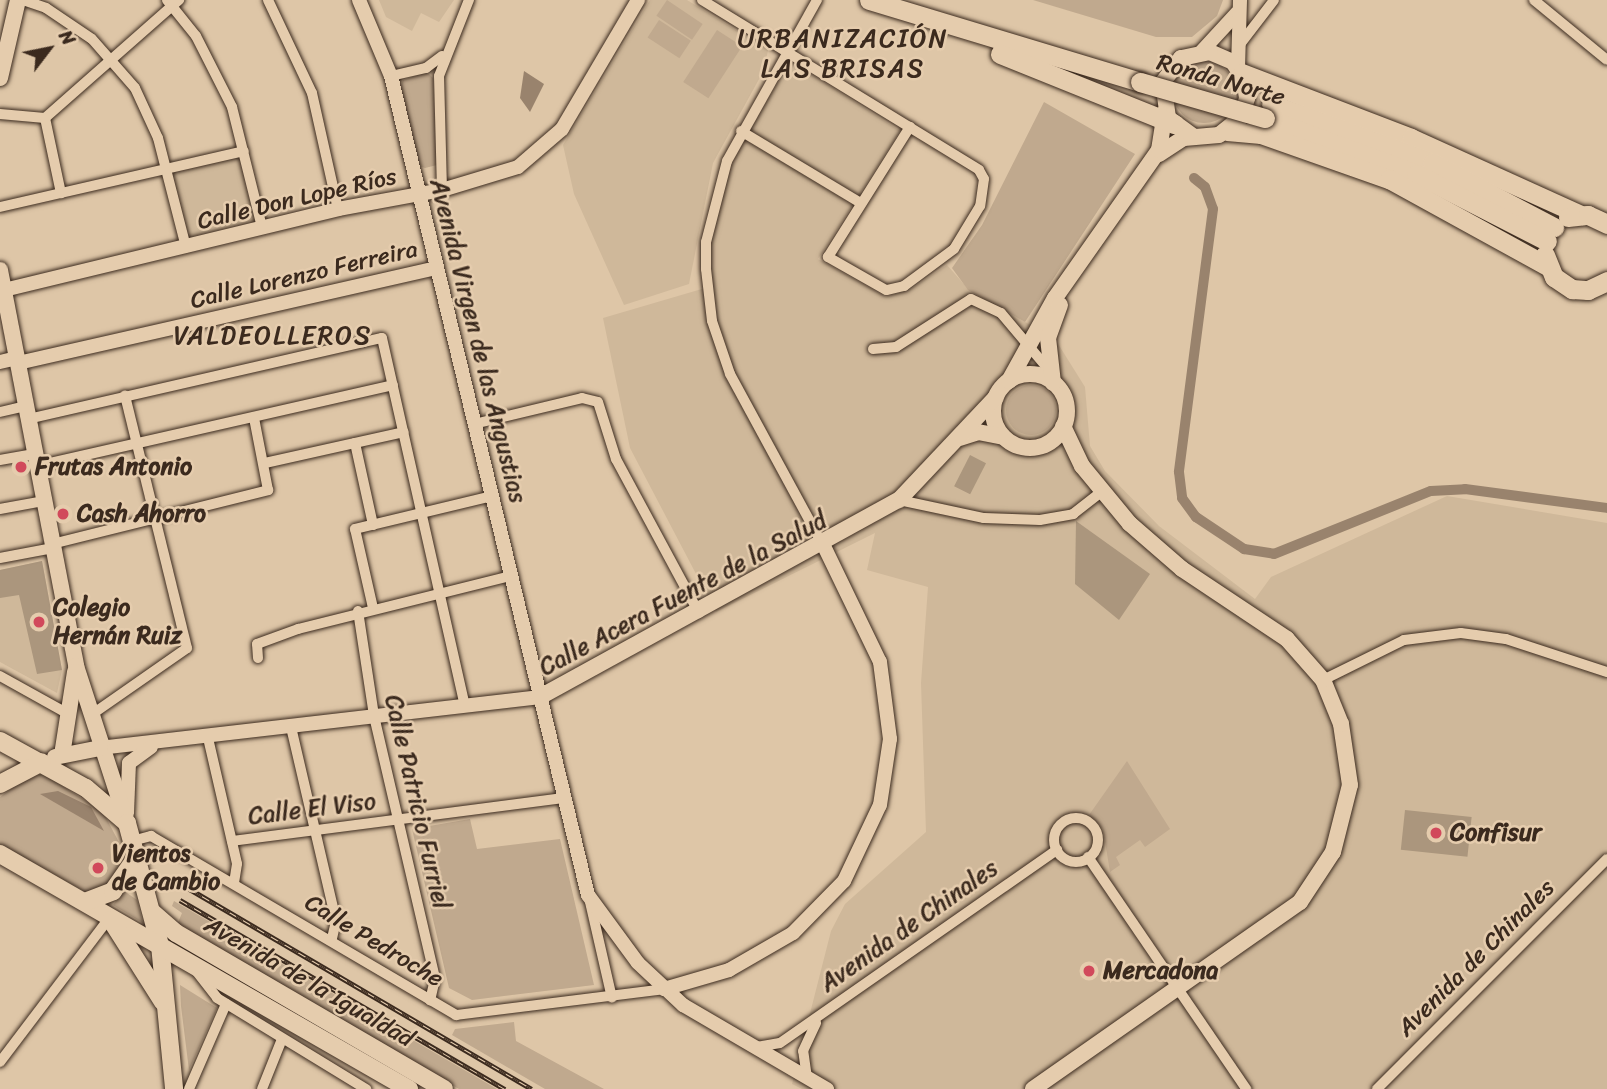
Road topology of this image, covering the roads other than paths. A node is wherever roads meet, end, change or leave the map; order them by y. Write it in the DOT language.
graph roads {
  1 [pos="20,0"];
  2 [pos="268,0"];
  3 [pos="359,0"];
  4 [pos="470,0"];
  5 [pos="638,0"];
  6 [pos="702,0"];
  7 [pos="817,0"];
  8 [pos="869,0"];
  9 [pos="1274,0"];
  10 [pos="1534,0"];
  11 [pos="1240,1"];
  12 [pos="173,2"];
  13 [pos="970,34"];
  14 [pos="1236,49"];
  15 [pos="1202,51"];
  16 [pos="786,52"];
  17 [pos="444,53"];
  18 [pos="113,59"];
  19 [pos="1607,60"];
  20 [pos="1240,71"];
  21 [pos="391,76"];
  22 [pos="0,78"];
  23 [pos="0,114"];
  24 [pos="46,118"];
  25 [pos="1168,118"];
  26 [pos="910,127"];
  27 [pos="741,131"];
  28 [pos="1227,131"];
  29 [pos="1193,136"];
  30 [pos="244,151"];
  31 [pos="1154,159"];
  32 [pos="167,169"];
  33 [pos="442,190"];
  34 [pos="61,193"];
  35 [pos="418,195"];
  36 [pos="861,203"];
  37 [pos="0,207"];
  38 [pos="338,209"];
  39 [pos="1581,215"];
  40 [pos="1607,223"];
  41 [pos="262,227"];
  42 [pos="1551,234"];
  43 [pos="186,247"];
  44 [pos="1548,266"];
  45 [pos="436,268"];
  46 [pos="1077,269"];
  47 [pos="0,270"];
  48 [pos="1607,281"];
  49 [pos="4,290"];
  50 [pos="1588,290"];
  51 [pos="1607,299"];
  52 [pos="4,309"];
  53 [pos="1028,346"];
  54 [pos="873,349"];
  55 [pos="17,361"];
  56 [pos="0,362"];
  57 [pos="1051,377"];
  58 [pos="1009,381"];
  59 [pos="393,385"];
  60 [pos="125,396"];
  61 [pos="996,397"];
  62 [pos="0,412"];
  63 [pos="27,412"];
  64 [pos="254,418"];
  65 [pos="474,424"];
  66 [pos="1063,426"];
  67 [pos="404,432"];
  68 [pos="1004,437"];
  69 [pos="960,438"];
  70 [pos="355,443"];
  71 [pos="137,444"];
  72 [pos="1043,446"];
  73 [pos="0,460"];
  74 [pos="36,460"];
  75 [pos="265,463"];
  76 [pos="1082,466"];
  77 [pos="1102,491"];
  78 [pos="492,496"];
  79 [pos="899,500"];
  80 [pos="44,501"];
  81 [pos="0,509"];
  82 [pos="422,512"];
  83 [pos="156,519"];
  84 [pos="373,525"];
  85 [pos="53,546"];
  86 [pos="824,546"];
  87 [pos="0,558"];
  88 [pos="511,576"];
  89 [pos="440,592"];
  90 [pos="373,608"];
  91 [pos="358,611"];
  92 [pos="699,613"];
  93 [pos="258,658"];
  94 [pos="76,666"];
  95 [pos="1607,672"];
  96 [pos="0,676"];
  97 [pos="1323,680"];
  98 [pos="540,697"];
  99 [pos="465,705"];
  100 [pos="70,715"];
  101 [pos="90,715"];
  102 [pos="374,716"];
  103 [pos="291,727"];
  104 [pos="208,738"];
  105 [pos="0,741"];
  106 [pos="155,744"];
  107 [pos="100,748"];
  108 [pos="62,755"];
  109 [pos="42,762"];
  110 [pos="0,784"];
  111 [pos="564,798"];
  112 [pos="397,819"];
  113 [pos="127,823"];
  114 [pos="316,830"];
  115 [pos="232,841"];
  116 [pos="134,850"];
  117 [pos="1057,850"];
  118 [pos="0,854"];
  119 [pos="1088,858"];
  120 [pos="1607,859"];
  121 [pos="234,882"];
  122 [pos="588,895"];
  123 [pos="85,902"];
  124 [pos="153,913"];
  125 [pos="110,917"];
  126 [pos="332,940"];
  127 [pos="160,944"];
  128 [pos="189,962"];
  129 [pos="664,989"];
  130 [pos="1178,989"];
  131 [pos="612,998"];
  132 [pos="430,1000"];
  133 [pos="226,1004"];
  134 [pos="165,1006"];
  135 [pos="822,1015"];
  136 [pos="282,1039"];
  137 [pos="748,1046"];
  138 [pos="0,1062"];
  139 [pos="807,1079"];
  140 [pos="363,1088"];
  141 [pos="174,1089"];
  142 [pos="189,1089"];
  143 [pos="262,1089"];
  144 [pos="409,1089"];
  145 [pos="444,1089"];
  146 [pos="827,1089"];
  147 [pos="1033,1089"];
  148 [pos="1246,1089"];
  149 [pos="1377,1089"];
  1 -- 18 [label="street"];
  1 -- 22 [label="main road"];
  2 -- 38 [label="street"];
  3 -- 21 [label="street, Avenida Virgen de las Angustias"];
  4 -- 17 [label="street"];
  5 -- 33 [label="street, Calle Don Lope Ríos"];
  6 -- 16 [label="street"];
  7 -- 16 [label="street"];
  8 -- 13 [label="highway, Ronda Norte"];
  9 -- 14 [label="street"];
  10 -- 19 [label="street"];
  11 -- 14 [label="street"];
  11 -- 15 [label="street"];
  12 -- 18 [label="street"];
  12 -- 30 [label="street"];
  13 -- 25 [label="highway"];
  13 -- 42 [label="highway, Ronda Norte, bridge"];
  14 -- 20 [label="street"];
  15 -- 20 [label="main road"];
  15 -- 25 [label="main road"];
  16 -- 26 [label="street"];
  16 -- 27 [label="street"];
  17 -- 21 [label="street"];
  17 -- 33 [label="street"];
  18 -- 24 [label="street"];
  18 -- 32 [label="street"];
  20 -- 28 [label="main road"];
  20 -- 39 [label="highway"];
  21 -- 35 [label="street, Avenida Virgen de las Angustias"];
  23 -- 24 [label="street"];
  24 -- 34 [label="street"];
  25 -- 29 [label="main road"];
  25 -- 31 [label="main road"];
  26 -- 36 [label="street"];
  26 -- 36 [label="street"];
  27 -- 36 [label="street"];
  27 -- 86 [label="street"];
  28 -- 29 [label="main road"];
  28 -- 44 [label="highway"];
  29 -- 31 [label="main road"];
  30 -- 32 [label="street"];
  30 -- 41 [label="street"];
  31 -- 46 [label="main road"];
  32 -- 34 [label="street"];
  32 -- 43 [label="street"];
  33 -- 35 [label="street, Calle Don Lope Ríos"];
  34 -- 37 [label="street"];
  35 -- 38 [label="street, Calle Don Lope Ríos"];
  35 -- 45 [label="street, Avenida Virgen de las Angustias"];
  38 -- 41 [label="street, Calle Don Lope Ríos"];
  39 -- 40 [label="highway"];
  39 -- 42 [label="highway"];
  41 -- 43 [label="street, Calle Don Lope Ríos"];
  42 -- 44 [label="highway"];
  43 -- 49 [label="street, Calle Don Lope Ríos"];
  44 -- 50 [label="highway"];
  45 -- 55 [label="street, Calle Lorenzo Ferreira"];
  45 -- 65 [label="street, Avenida Virgen de las Angustias"];
  46 -- 53 [label="main road"];
  46 -- 57 [label="main road"];
  47 -- 49 [label="main road"];
  48 -- 50 [label="highway"];
  49 -- 52 [label="main road"];
  50 -- 51 [label="highway"];
  52 -- 55 [label="main road"];
  53 -- 54 [label="street"];
  53 -- 57 [label="street"];
  53 -- 58 [label="main road"];
  55 -- 56 [label="street, Calle Lorenzo Ferreira"];
  55 -- 63 [label="main road"];
  57 -- 58 [label="main road"];
  57 -- 66 [label="main road"];
  58 -- 61 [label="main road"];
  59 -- 60 [label="street"];
  59 -- 64 [label="street"];
  59 -- 67 [label="street"];
  60 -- 63 [label="street"];
  60 -- 71 [label="street"];
  61 -- 68 [label="main road"];
  61 -- 69 [label="main road, Calle Acera Fuente de la Salud"];
  62 -- 63 [label="street"];
  63 -- 74 [label="main road"];
  64 -- 71 [label="street"];
  64 -- 75 [label="street"];
  65 -- 78 [label="street, Avenida Virgen de las Angustias"];
  65 -- 92 [label="street"];
  66 -- 72 [label="main road"];
  66 -- 76 [label="main road"];
  67 -- 70 [label="street"];
  67 -- 82 [label="street"];
  68 -- 69 [label="main road"];
  68 -- 72 [label="main road"];
  69 -- 79 [label="main road, Calle Acera Fuente de la Salud"];
  70 -- 75 [label="street"];
  70 -- 84 [label="street"];
  71 -- 74 [label="street"];
  71 -- 83 [label="street"];
  72 -- 76 [label="main road"];
  73 -- 74 [label="street"];
  74 -- 80 [label="main road"];
  75 -- 83 [label="street"];
  76 -- 77 [label="main road"];
  77 -- 79 [label="street"];
  77 -- 97 [label="main road"];
  78 -- 82 [label="street"];
  78 -- 88 [label="street, Avenida Virgen de las Angustias"];
  79 -- 86 [label="main road, Calle Acera Fuente de la Salud"];
  80 -- 81 [label="street"];
  80 -- 85 [label="main road"];
  82 -- 84 [label="street"];
  82 -- 89 [label="street"];
  83 -- 85 [label="street"];
  83 -- 101 [label="street"];
  84 -- 90 [label="street"];
  85 -- 87 [label="street"];
  85 -- 94 [label="main road"];
  86 -- 92 [label="main road, Calle Acera Fuente de la Salud"];
  86 -- 129 [label="street"];
  88 -- 89 [label="street"];
  88 -- 98 [label="street, Avenida Virgen de las Angustias"];
  89 -- 90 [label="street"];
  89 -- 99 [label="street"];
  90 -- 91 [label="street"];
  91 -- 93 [label="street"];
  91 -- 102 [label="street, Calle Patricio Furriel"];
  92 -- 98 [label="main road, Calle Acera Fuente de la Salud"];
  94 -- 100 [label="main road"];
  94 -- 101 [label="main road"];
  95 -- 97 [label="street"];
  96 -- 100 [label="street"];
  97 -- 130 [label="main road"];
  98 -- 99 [label="street, Calle Acera Fuente de la Salud"];
  98 -- 111 [label="street, Avenida Virgen de las Angustias"];
  99 -- 102 [label="street, Calle Acera Fuente de la Salud"];
  100 -- 108 [label="main road"];
  101 -- 107 [label="main road"];
  102 -- 103 [label="street, Calle Acera Fuente de la Salud"];
  102 -- 112 [label="street, Calle Patricio Furriel"];
  103 -- 104 [label="street, Calle Acera Fuente de la Salud"];
  103 -- 114 [label="street"];
  104 -- 106 [label="street, Calle Acera Fuente de la Salud"];
  104 -- 115 [label="street"];
  105 -- 109 [label="main road"];
  106 -- 107 [label="street, Calle Acera Fuente de la Salud"];
  106 -- 113 [label="street"];
  107 -- 108 [label="main road"];
  107 -- 113 [label="main road"];
  108 -- 109 [label="main road"];
  109 -- 110 [label="main road"];
  109 -- 113 [label="main road"];
  111 -- 112 [label="street, Calle El Viso"];
  111 -- 122 [label="street, Avenida Virgen de las Angustias"];
  112 -- 114 [label="street, Calle El Viso"];
  112 -- 132 [label="street, Calle Patricio Furriel"];
  113 -- 116 [label="main road"];
  114 -- 115 [label="street, Calle El Viso"];
  114 -- 126 [label="street"];
  115 -- 121 [label="street"];
  116 -- 121 [label="street, Calle Pedroche"];
  116 -- 123 [label="main road"];
  116 -- 124 [label="main road"];
  117 -- 119 [label="street"];
  117 -- 119 [label="street"];
  117 -- 135 [label="street, Avenida de Chinales"];
  118 -- 123 [label="main road, Avenida de la Igualdad"];
  119 -- 130 [label="street"];
  120 -- 149 [label="street, Avenida de Chinales"];
  121 -- 126 [label="street, Calle Pedroche"];
  122 -- 129 [label="street, Avenida Virgen de las Angustias"];
  122 -- 131 [label="street"];
  123 -- 125 [label="main road, Avenida de la Igualdad"];
  124 -- 127 [label="main road"];
  124 -- 145 [label="main road, Avenida de la Igualdad"];
  125 -- 127 [label="main road, Avenida de la Igualdad"];
  125 -- 134 [label="main road"];
  125 -- 138 [label="street"];
  126 -- 132 [label="street, Calle Pedroche"];
  127 -- 128 [label="main road, Avenida de la Igualdad"];
  127 -- 134 [label="main road"];
  128 -- 133 [label="street, Avenida de la Igualdad"];
  128 -- 144 [label="main road, Avenida de la Igualdad"];
  129 -- 131 [label="street, Calle Pedroche"];
  129 -- 137 [label="street, Avenida Virgen de las Angustias"];
  130 -- 147 [label="main road"];
  130 -- 148 [label="street"];
  131 -- 132 [label="street, Calle Pedroche"];
  133 -- 136 [label="street, Avenida de la Igualdad"];
  133 -- 142 [label="street"];
  134 -- 141 [label="main road"];
  135 -- 137 [label="street, Avenida de Chinales"];
  135 -- 139 [label="street, Avenida de Chinales"];
  136 -- 140 [label="street, Avenida de la Igualdad"];
  136 -- 143 [label="street"];
  137 -- 139 [label="street, Avenida Virgen de las Angustias"];
  139 -- 146 [label="street"];
}
